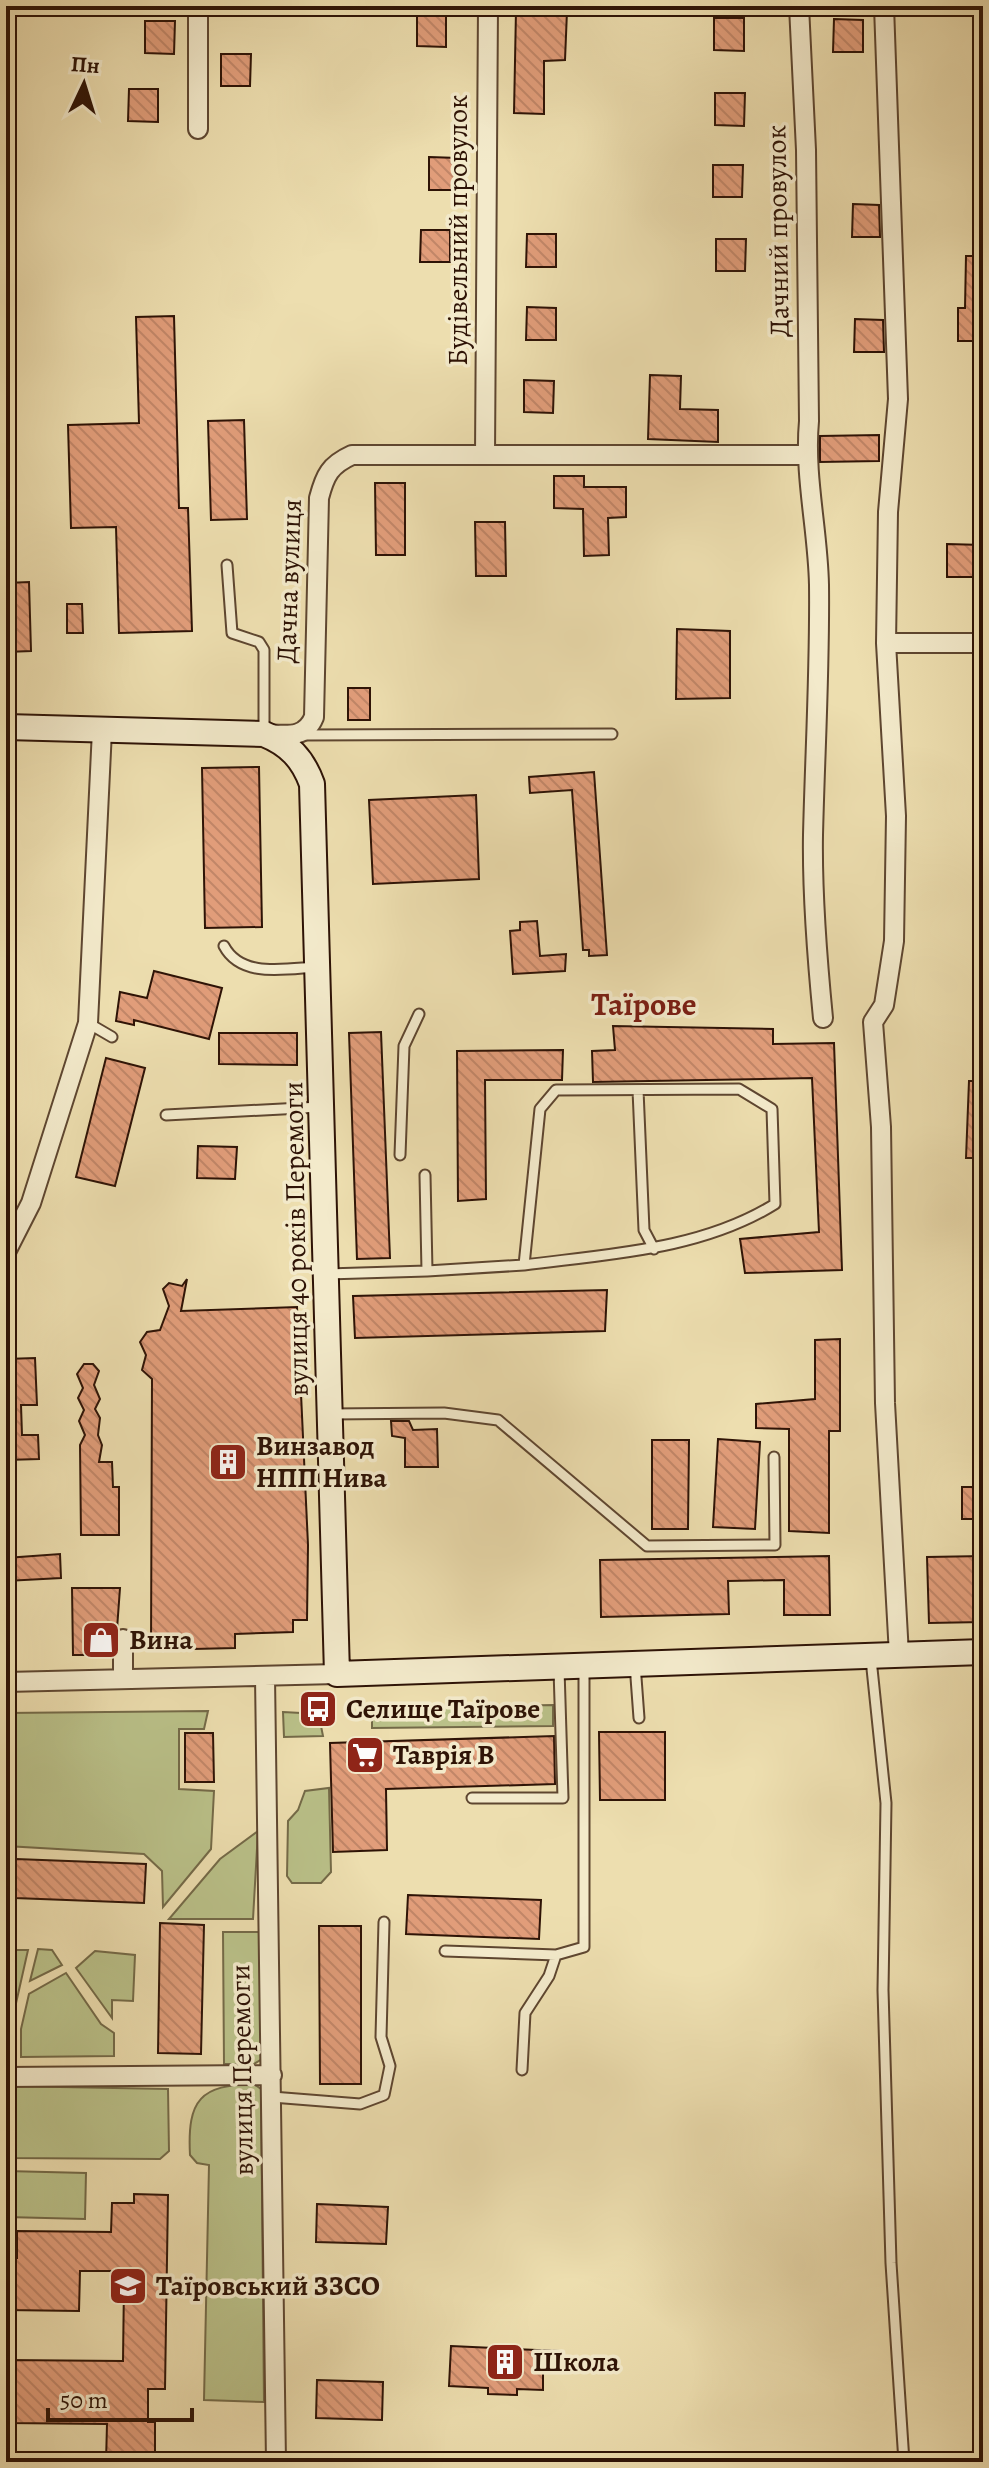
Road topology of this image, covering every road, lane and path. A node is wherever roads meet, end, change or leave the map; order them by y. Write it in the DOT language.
graph roads {
  1 [pos="198,6"];
  2 [pos="488,6"];
  3 [pos="799,6"];
  4 [pos="884,6"];
  5 [pos="198,129"];
  6 [pos="485,455"];
  7 [pos="806,455"];
  8 [pos="227,565"];
  9 [pos="886,643"];
  10 [pos="983,643"];
  11 [pos="6,727"];
  12 [pos="102,730"];
  13 [pos="264,734"];
  14 [pos="612,734"];
  15 [pos="299,735"];
  16 [pos="224,946"];
  17 [pos="319,966"];
  18 [pos="419,1014"];
  19 [pos="823,1018"];
  20 [pos="88,1023"];
  21 [pos="112,1037"];
  22 [pos="638,1090"];
  23 [pos="323,1107"];
  24 [pos="166,1115"];
  25 [pos="400,1155"];
  26 [pos="425,1175"];
  27 [pos="654,1249"];
  28 [pos="6,1252"];
  29 [pos="524,1265"];
  30 [pos="427,1271"];
  31 [pos="327,1274"];
  32 [pos="330,1414"];
  33 [pos="774,1457"];
  34 [pos="123,1639"];
  35 [pos="983,1652"];
  36 [pos="899,1655"];
  37 [pos="871,1656"];
  38 [pos="635,1664"];
  39 [pos="584,1666"];
  40 [pos="559,1667"];
  41 [pos="337,1674"];
  42 [pos="265,1677"];
  43 [pos="123,1679"];
  44 [pos="6,1682"];
  45 [pos="639,1718"];
  46 [pos="472,1798"];
  47 [pos="384,1922"];
  48 [pos="445,1951"];
  49 [pos="556,1955"];
  50 [pos="522,2070"];
  51 [pos="272,2075"];
  52 [pos="6,2077"];
  53 [pos="272,2097"];
  54 [pos="276,2462"];
  55 [pos="904,2462"];
  1 -- 5 [label="street"];
  2 -- 6 [label="street, Будівельний провулок"];
  3 -- 7 [label="street, Дачний провулок"];
  4 -- 9 [label="street"];
  6 -- 7 [label="street, Дачна вулиця"];
  6 -- 15 [label="street, Дачна вулиця"];
  7 -- 19 [label="street, Дачний провулок"];
  8 -- 13 [label="lane"];
  9 -- 10 [label="street"];
  9 -- 36 [label="street"];
  11 -- 12 [label="street"];
  12 -- 13 [label="street"];
  12 -- 20 [label="street"];
  13 -- 15 [label="street"];
  13 -- 17 [label="street, вулиця 40 років Перемоги"];
  14 -- 15 [label="lane"];
  16 -- 17 [label="lane"];
  17 -- 23 [label="street, вулиця 40 років Перемоги"];
  18 -- 25 [label="lane"];
  20 -- 21 [label="lane"];
  20 -- 28 [label="street"];
  22 -- 27 [label="lane"];
  22 -- 27 [label="lane"];
  22 -- 29 [label="lane"];
  23 -- 24 [label="lane"];
  23 -- 31 [label="street, вулиця 40 років Перемоги"];
  26 -- 30 [label="lane"];
  27 -- 29 [label="lane"];
  29 -- 30 [label="lane"];
  30 -- 31 [label="lane"];
  31 -- 32 [label="street, вулиця 40 років Перемоги"];
  32 -- 33 [label="lane"];
  32 -- 41 [label="street, вулиця 40 років Перемоги"];
  34 -- 43 [label="street"];
  35 -- 36 [label="street"];
  36 -- 37 [label="street"];
  37 -- 38 [label="street"];
  37 -- 55 [label="lane"];
  38 -- 39 [label="street"];
  38 -- 45 [label="lane"];
  39 -- 40 [label="street"];
  39 -- 49 [label="lane"];
  40 -- 41 [label="street"];
  40 -- 46 [label="lane"];
  41 -- 42 [label="street"];
  42 -- 43 [label="street"];
  42 -- 51 [label="street, вулиця Перемоги"];
  43 -- 44 [label="street"];
  47 -- 53 [label="lane"];
  48 -- 49 [label="lane"];
  49 -- 50 [label="lane"];
  51 -- 52 [label="street"];
  51 -- 53 [label="street, вулиця Перемоги"];
  53 -- 54 [label="street, вулиця Перемоги"];
}
